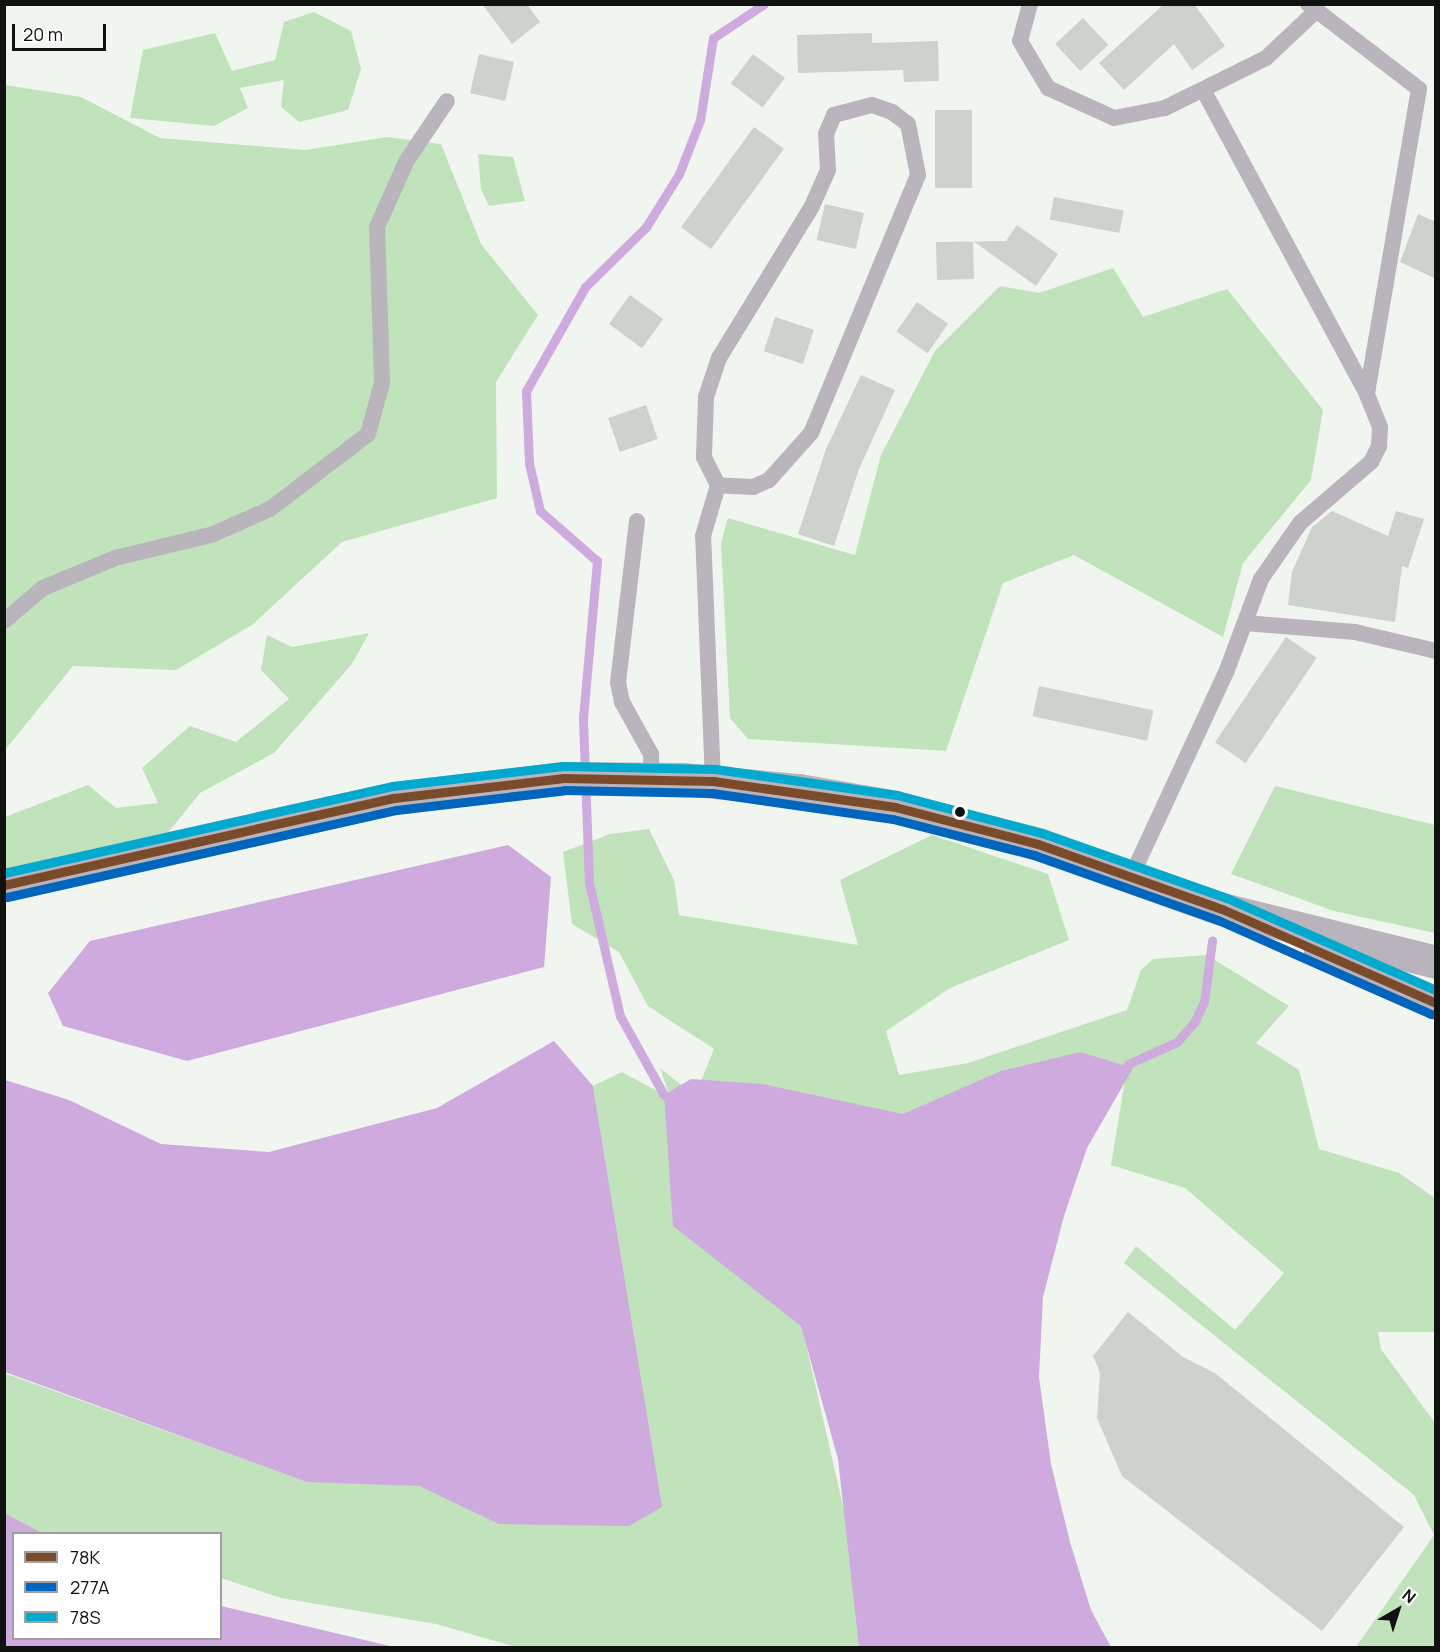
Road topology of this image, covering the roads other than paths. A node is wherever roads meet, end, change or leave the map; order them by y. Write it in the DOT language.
graph roads {
  1 [pos="1030,4"];
  2 [pos="1312,8"];
  3 [pos="1203,90"];
  4 [pos="447,101"];
  5 [pos="1367,394"];
  6 [pos="718,484"];
  7 [pos="637,521"];
  8 [pos="4,621"];
  9 [pos="1245,623"];
  10 [pos="1436,651"];
  11 [pos="652,779"];
  12 [pos="713,781"];
  13 [pos="1131,877"];
  14 [pos="4,885"];
  15 [pos="1222,909"];
  16 [pos="1436,962"];
  17 [pos="1436,1003"];
  1 -- 3 [label="lane"];
  2 -- 3 [label="lane"];
  2 -- 5 [label="lane"];
  3 -- 5 [label="lane"];
  4 -- 8 [label="lane"];
  5 -- 9 [label="lane"];
  6 -- 6 [label="lane"];
  6 -- 12 [label="lane"];
  7 -- 11 [label="lane"];
  9 -- 10 [label="lane"];
  9 -- 13 [label="lane"];
  11 -- 12 [label="main road"];
  11 -- 14 [label="main road"];
  12 -- 13 [label="main road"];
  13 -- 15 [label="main road"];
  15 -- 16 [label="main road"];
  15 -- 17 [label="main road"];
}
